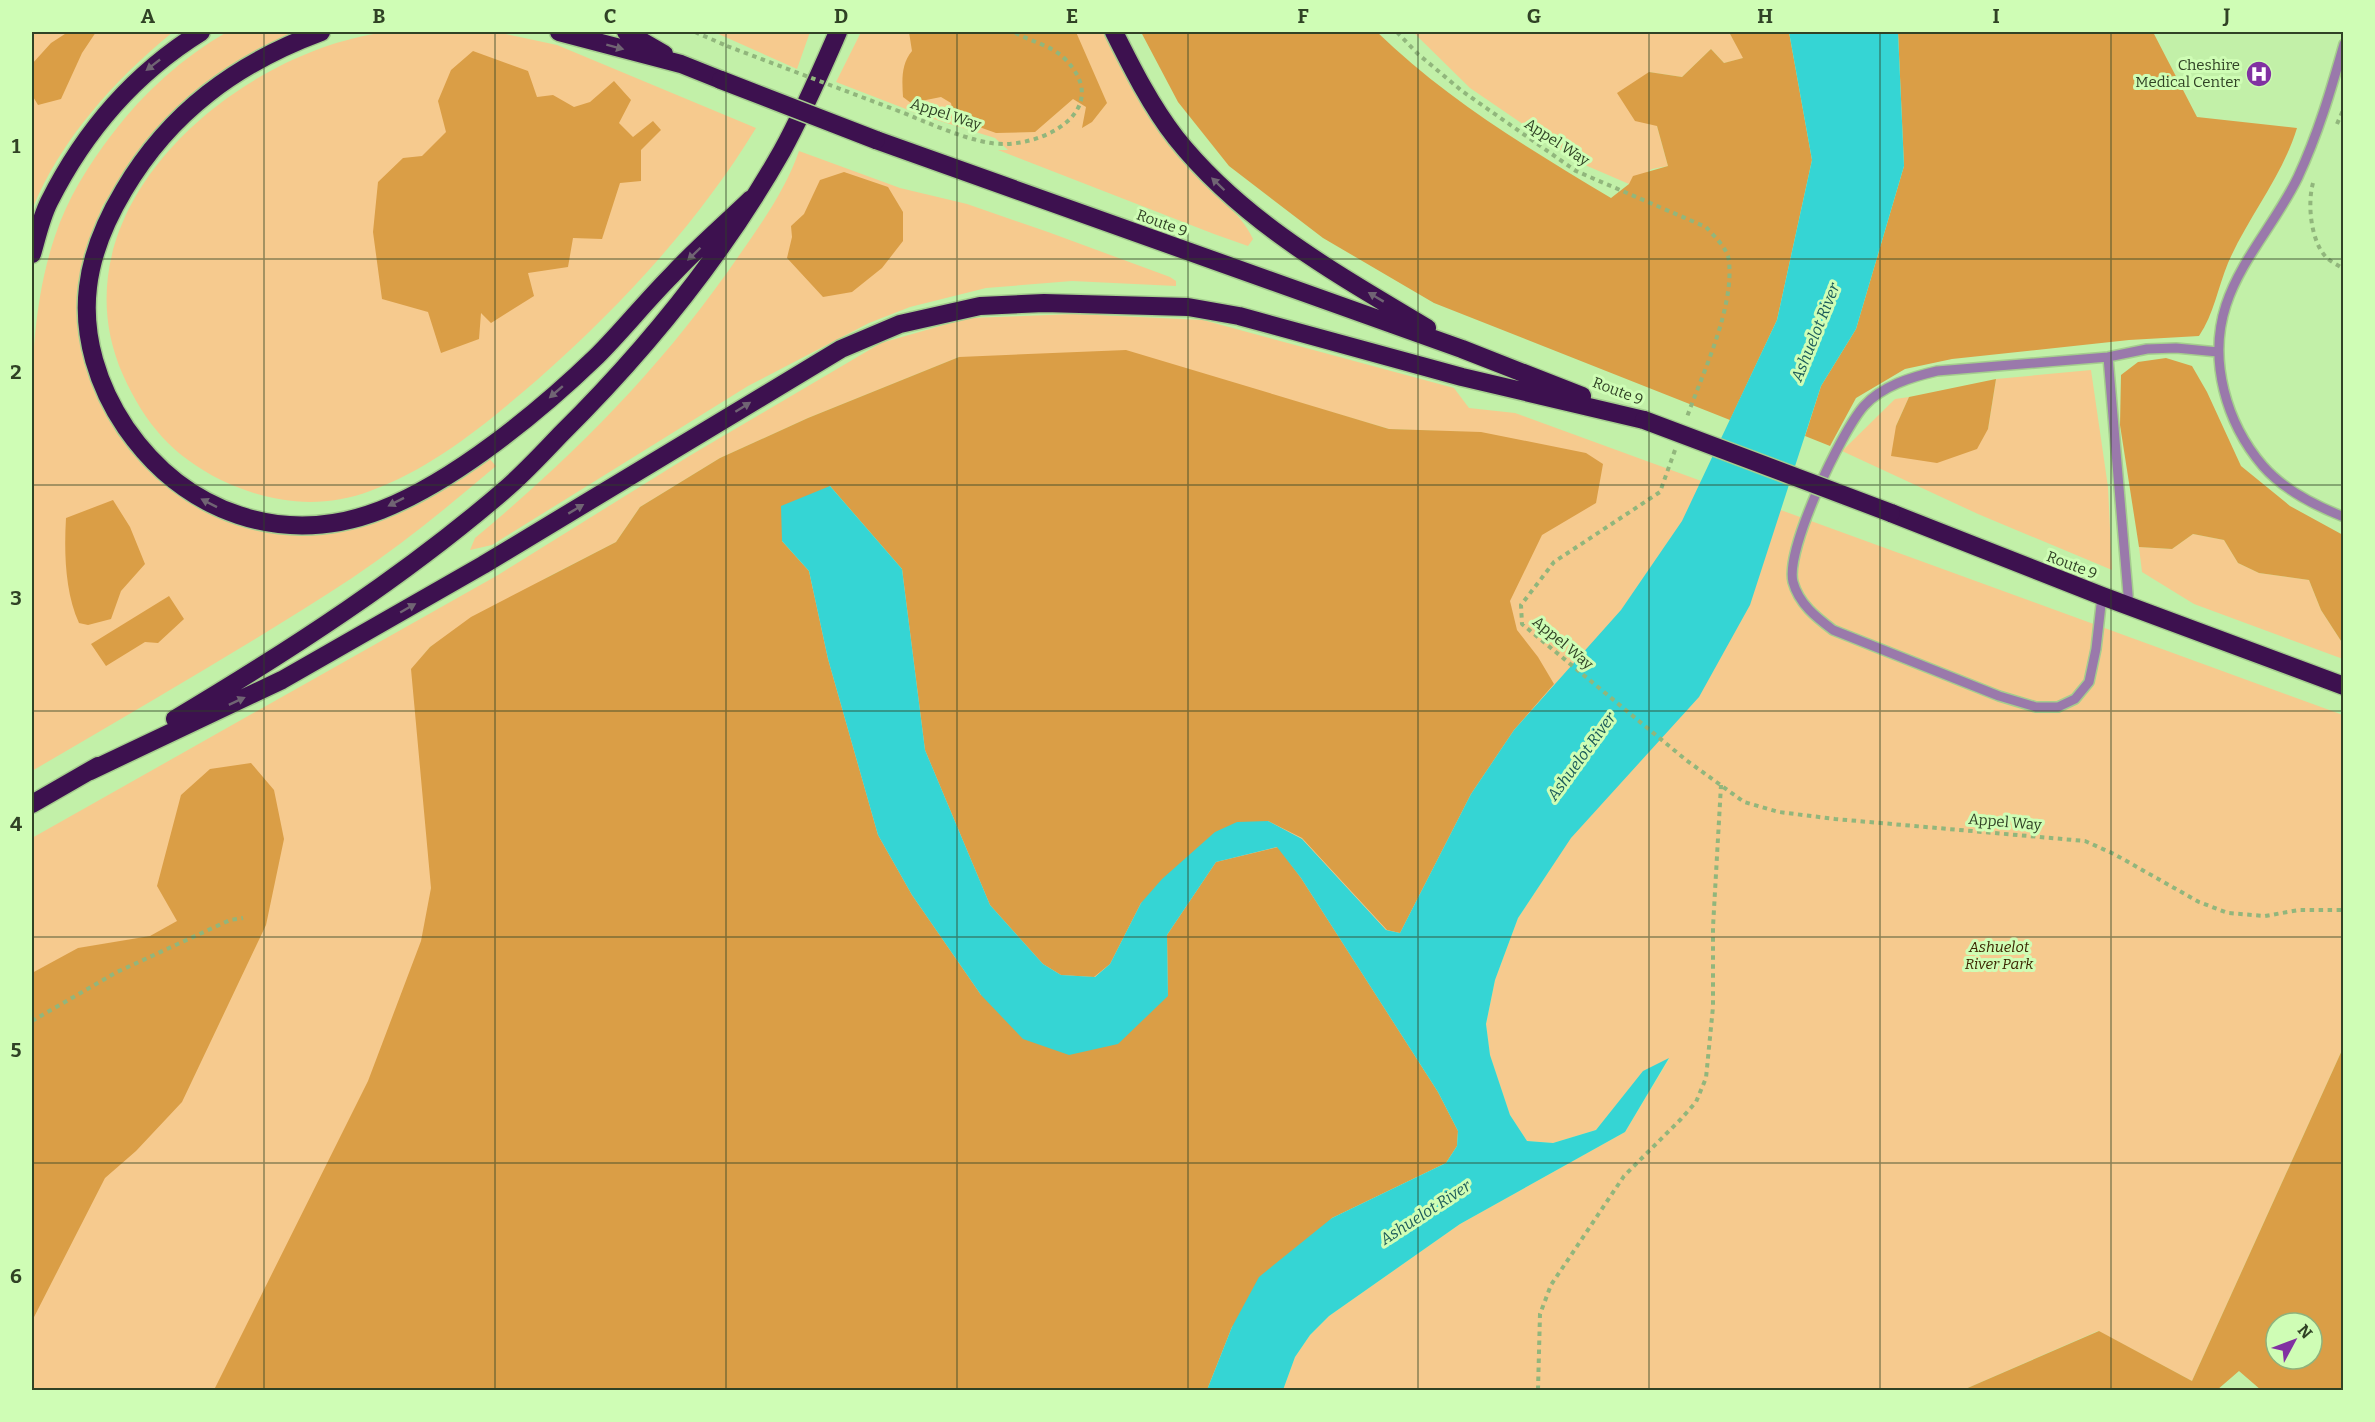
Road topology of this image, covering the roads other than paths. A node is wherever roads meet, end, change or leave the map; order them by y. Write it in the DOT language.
graph roads {
  1 [pos="201,32"];
  2 [pos="321,32"];
  3 [pos="559,32"];
  4 [pos="626,32"];
  5 [pos="838,32"];
  6 [pos="1114,32"];
  7 [pos="2343,44"];
  8 [pos="681,64"];
  9 [pos="751,199"];
  10 [pos="32,254"];
  11 [pos="1462,349"];
  12 [pos="2218,352"];
  13 [pos="2108,357"];
  14 [pos="1644,420"];
  15 [pos="2343,517"];
  16 [pos="2102,596"];
  17 [pos="2129,606"];
  18 [pos="2343,686"];
  19 [pos="90,771"];
  20 [pos="32,804"];
  1 -- 10 [label="highway, one-way"];
  9 -- 2 [label="highway, one-way"];
  3 -- 8 [label="highway, one-way"];
  4 -- 8 [label="highway"];
  5 -- 9 [label="highway"];
  11 -- 6 [label="highway, one-way"];
  7 -- 12 [label="lane"];
  8 -- 11 [label="highway, Route 9, bridge"];
  9 -- 19 [label="highway"];
  11 -- 14 [label="highway, Route 9"];
  12 -- 13 [label="lane"];
  12 -- 15 [label="lane"];
  13 -- 16 [label="lane"];
  13 -- 17 [label="lane"];
  14 -- 16 [label="highway, Route 9, bridge"];
  19 -- 14 [label="highway, one-way"];
  16 -- 17 [label="highway, Route 9"];
  17 -- 18 [label="highway, Route 9"];
  19 -- 20 [label="highway"];
}
